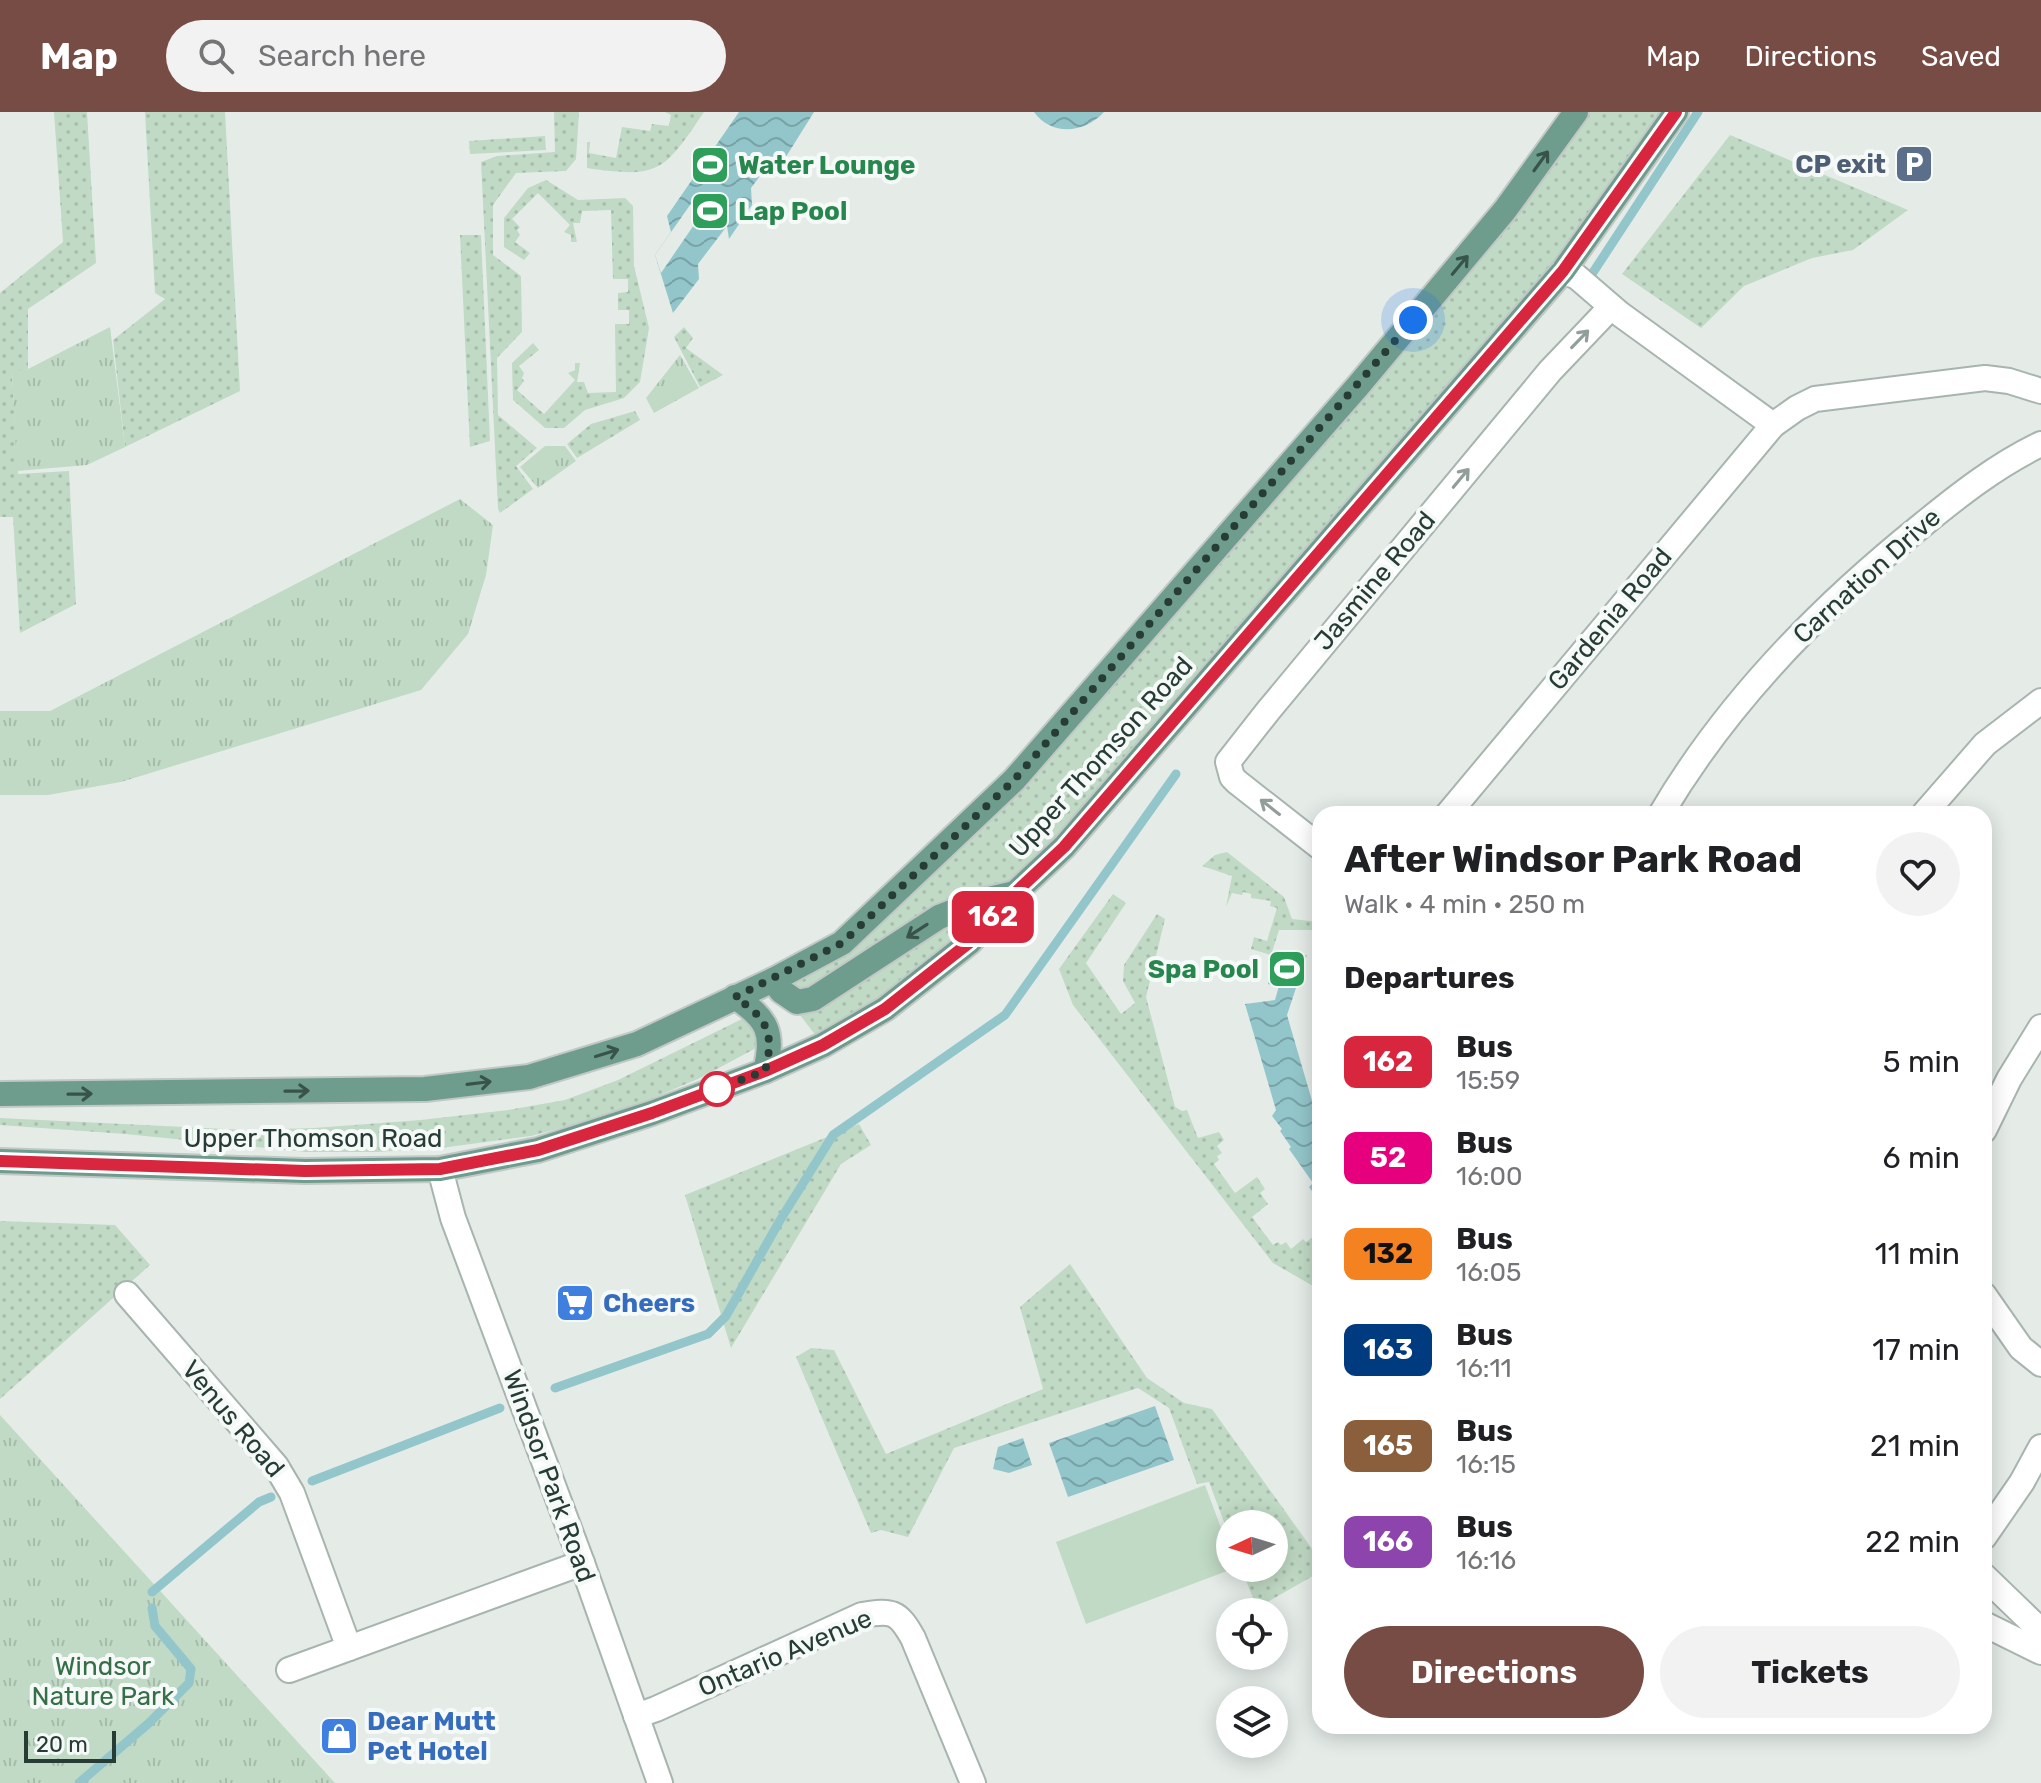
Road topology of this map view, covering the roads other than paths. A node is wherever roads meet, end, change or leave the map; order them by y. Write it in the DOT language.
graph roads {
  1 [pos="1576,112"];
  2 [pos="1676,112"];
  3 [pos="1563,271"];
  4 [pos="1611,307"];
  5 [pos="2041,391"];
  6 [pos="1773,425"];
  7 [pos="2041,444"];
  8 [pos="2041,701"];
  9 [pos="1455,806"];
  10 [pos="1667,806"];
  11 [pos="1931,806"];
  12 [pos="1312,841"];
  13 [pos="1015,893"];
  14 [pos="773,980"];
  15 [pos="735,997"];
  16 [pos="2041,1027"];
  17 [pos="765,1071"];
  18 [pos="1,1094"];
  19 [pos="1992,1114"];
  20 [pos="0,1161"];
  21 [pos="440,1169"];
  22 [pos="127,1294"];
  23 [pos="1992,1306"];
  24 [pos="2041,1364"];
  25 [pos="2041,1447"];
  26 [pos="1992,1525"];
  27 [pos="582,1563"];
  28 [pos="1992,1584"];
  29 [pos="1992,1628"];
  30 [pos="2041,1631"];
  31 [pos="349,1648"];
  32 [pos="2041,1652"];
  33 [pos="289,1670"];
  34 [pos="636,1716"];
  35 [pos="660,1783"];
  36 [pos="973,1783"];
  14 -- 1 [label="main road, Upper Thomson Road, one-way"];
  2 -- 3 [label="main road, Upper Thomson Road"];
  3 -- 4 [label="street"];
  3 -- 13 [label="main road, Upper Thomson Road"];
  4 -- 6 [label="street"];
  12 -- 4 [label="street, Jasmine Road, one-way"];
  5 -- 6 [label="street"];
  6 -- 9 [label="street, Gardenia Road"];
  7 -- 10 [label="street, Carnation Drive"];
  8 -- 11 [label="street"];
  13 -- 14 [label="main road, one-way"];
  13 -- 17 [label="main road, Upper Thomson Road"];
  14 -- 15 [label="main road, Upper Thomson Road"];
  15 -- 17 [label="main road"];
  18 -- 15 [label="main road, Upper Thomson Road, one-way"];
  16 -- 19 [label="street"];
  17 -- 21 [label="main road, Upper Thomson Road"];
  20 -- 21 [label="main road, Upper Thomson Road"];
  21 -- 27 [label="street, Windsor Park Road"];
  22 -- 31 [label="street, Venus Road"];
  23 -- 24 [label="street"];
  25 -- 26 [label="street"];
  27 -- 31 [label="street"];
  27 -- 34 [label="street, Windsor Park Road"];
  28 -- 30 [label="street"];
  29 -- 32 [label="street"];
  31 -- 33 [label="street"];
  34 -- 35 [label="street, Windsor Park Road"];
  34 -- 36 [label="street, Ontario Avenue"];
}
